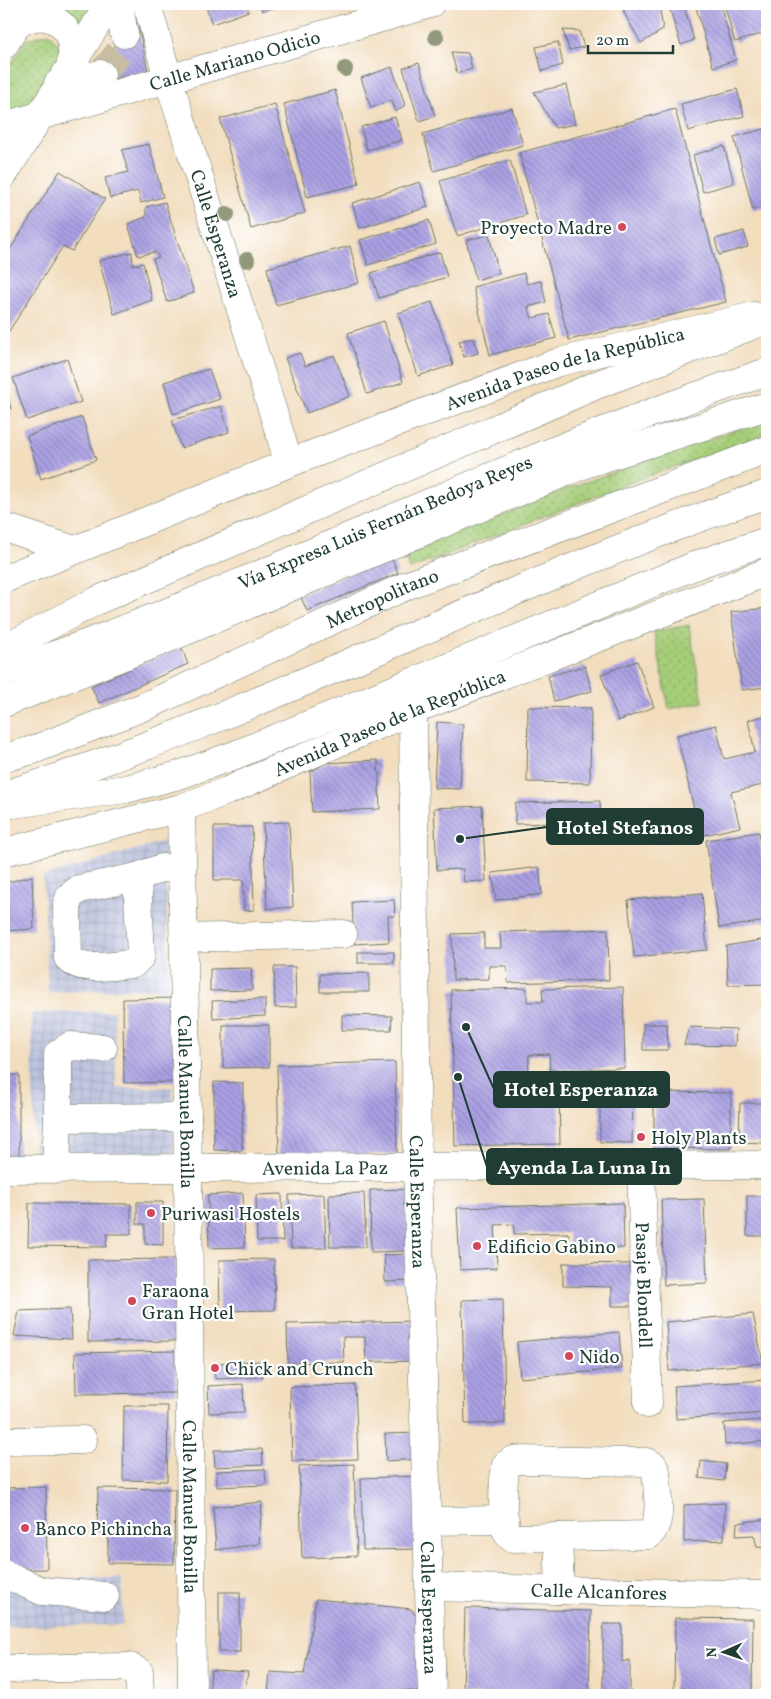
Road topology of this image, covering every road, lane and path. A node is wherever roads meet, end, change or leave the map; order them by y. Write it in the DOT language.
graph roads {
  1 [pos="109,4"];
  2 [pos="119,4"];
  3 [pos="143,4"];
  4 [pos="147,4"];
  5 [pos="430,4"];
  6 [pos="17,24"];
  7 [pos="124,34"];
  8 [pos="65,74"];
  9 [pos="101,74"];
  10 [pos="160,75"];
  11 [pos="39,117"];
  12 [pos="4,126"];
  13 [pos="4,174"];
  14 [pos="767,312"];
  15 [pos="767,320"];
  16 [pos="767,372"];
  17 [pos="767,406"];
  18 [pos="767,450"];
  19 [pos="290,464"];
  20 [pos="767,494"];
  21 [pos="4,527"];
  22 [pos="767,541"];
  23 [pos="74,550"];
  24 [pos="767,572"];
  25 [pos="4,579"];
  26 [pos="4,649"];
  27 [pos="4,673"];
  28 [pos="4,703"];
  29 [pos="413,710"];
  30 [pos="4,758"];
  31 [pos="4,795"];
  32 [pos="4,805"];
  33 [pos="181,808"];
  34 [pos="4,852"];
  35 [pos="181,869"];
  36 [pos="137,877"];
  37 [pos="343,934"];
  38 [pos="183,938"];
  39 [pos="103,1048"];
  40 [pos="187,1117"];
  41 [pos="58,1118"];
  42 [pos="767,1165"];
  43 [pos="641,1166"];
  44 [pos="417,1168"];
  45 [pos="4,1169"];
  46 [pos="56,1169"];
  47 [pos="188,1169"];
  48 [pos="648,1404"];
  49 [pos="83,1440"];
  50 [pos="4,1441"];
  51 [pos="505,1520"];
  52 [pos="428,1521"];
  53 [pos="558,1537"];
  54 [pos="4,1574"];
  55 [pos="430,1587"];
  56 [pos="560,1590"];
  57 [pos="767,1595"];
  58 [pos="105,1596"];
  59 [pos="4,1669"];
  60 [pos="140,1695"];
  61 [pos="192,1695"];
  62 [pos="432,1695"];
  1 -- 8 [label="main road"];
  2 -- 7 [label="main road"];
  3 -- 10 [label="main road"];
  4 -- 10 [label="main road, Calle Esperanza"];
  5 -- 10 [label="main road, Calle Mariano Odicio"];
  6 -- 8 [label="main road"];
  8 -- 9 [label="main road"];
  8 -- 11 [label="main road"];
  10 -- 11 [label="main road, Calle Mariano Odicio"];
  10 -- 19 [label="main road, Calle Esperanza"];
  11 -- 12 [label="main road, Calle Mariano Odicio"];
  11 -- 13 [label="main road"];
  14 -- 19 [label="main road, Avenida Paseo de la República"];
  15 -- 26 [label="main road"];
  16 -- 27 [label="main road, Vía Expresa Luis Fernán Bedoya Reyes"];
  17 -- 28 [label="main road"];
  18 -- 30 [label="main road, Metropolitano"];
  19 -- 23 [label="main road, Avenida Paseo de la República"];
  20 -- 31 [label="main road"];
  21 -- 23 [label="main road"];
  22 -- 32 [label="main road"];
  23 -- 25 [label="main road, Avenida Paseo de la República"];
  24 -- 29 [label="main road, Avenida Paseo de la República"];
  29 -- 33 [label="main road, Avenida Paseo de la República"];
  29 -- 44 [label="main road, Calle Esperanza"];
  33 -- 34 [label="main road, Avenida Paseo de la República"];
  33 -- 35 [label="main road, Calle Manuel Bonilla"];
  35 -- 36 [label="main road"];
  35 -- 38 [label="main road, Calle Manuel Bonilla"];
  37 -- 38 [label="main road"];
  38 -- 40 [label="main road, Calle Manuel Bonilla"];
  39 -- 41 [label="main road"];
  40 -- 41 [label="main road"];
  40 -- 47 [label="main road, Calle Manuel Bonilla"];
  41 -- 46 [label="main road"];
  42 -- 43 [label="main road, Avenida La Paz"];
  43 -- 44 [label="main road, Avenida La Paz"];
  43 -- 48 [label="main road, Pasaje Blondell"];
  44 -- 47 [label="main road, Avenida La Paz"];
  44 -- 52 [label="main road, Calle Esperanza"];
  45 -- 46 [label="main road, Avenida La Paz"];
  46 -- 47 [label="main road, Avenida La Paz"];
  47 -- 61 [label="main road, Calle Manuel Bonilla"];
  49 -- 50 [label="main road"];
  51 -- 52 [label="main road"];
  51 -- 53 [label="main road"];
  51 -- 53 [label="main road"];
  52 -- 55 [label="main road, Calle Esperanza"];
  53 -- 56 [label="main road"];
  54 -- 58 [label="main road"];
  55 -- 56 [label="main road, Calle Alcanfores"];
  55 -- 62 [label="main road, Calle Esperanza"];
  56 -- 57 [label="main road, Calle Alcanfores"];
  59 -- 60 [label="main road"];
}
